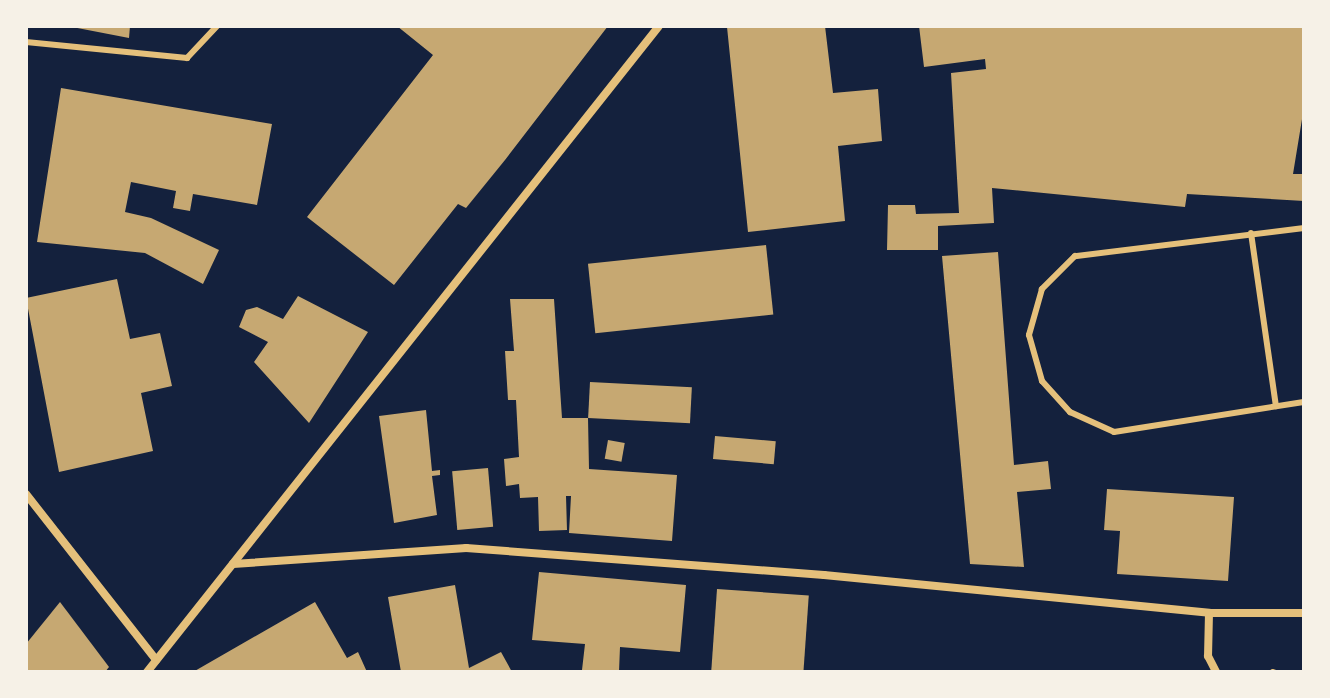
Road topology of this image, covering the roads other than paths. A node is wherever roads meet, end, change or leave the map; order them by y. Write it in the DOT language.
graph roads {
  1 [pos="217,26"];
  2 [pos="659,26"];
  3 [pos="26,42"];
  4 [pos="1304,228"];
  5 [pos="1251,233"];
  6 [pos="1304,402"];
  7 [pos="1276,406"];
  8 [pos="26,494"];
  9 [pos="233,564"];
  10 [pos="1209,613"];
  11 [pos="1304,613"];
  12 [pos="156,660"];
  13 [pos="147,672"];
  14 [pos="1216,672"];
  1 -- 3 [label="lane"];
  2 -- 9 [label="street"];
  4 -- 5 [label="lane"];
  5 -- 7 [label="lane"];
  5 -- 7 [label="lane"];
  6 -- 7 [label="lane"];
  8 -- 12 [label="street"];
  9 -- 10 [label="street"];
  9 -- 12 [label="street"];
  10 -- 11 [label="street"];
  10 -- 14 [label="street"];
  12 -- 13 [label="street"];
}
